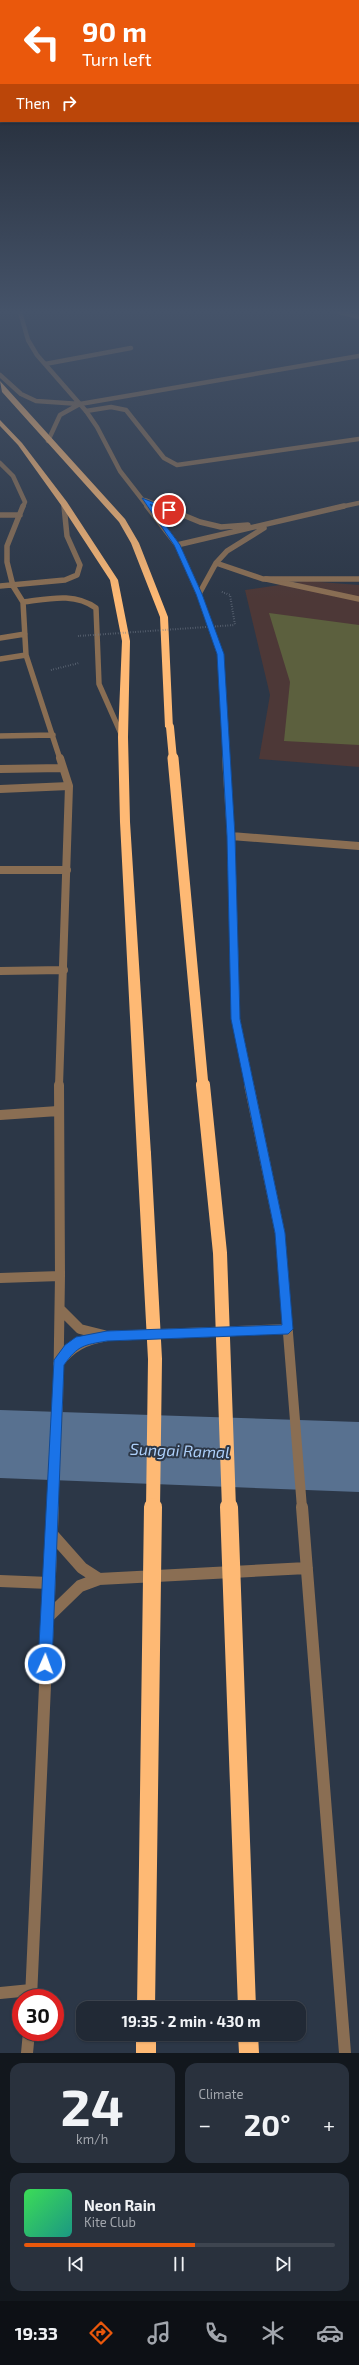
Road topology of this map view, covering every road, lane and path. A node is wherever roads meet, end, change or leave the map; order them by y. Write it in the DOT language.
graph roads {
  1 [pos="19,408"];
  2 [pos="73,408"];
  3 [pos="83,408"];
  4 [pos="106,408"];
  5 [pos="115,408"];
  6 [pos="86,411"];
  7 [pos="0,422"];
  8 [pos="359,439"];
  9 [pos="48,441"];
  10 [pos="0,463"];
  11 [pos="144,500"];
  12 [pos="359,503"];
  13 [pos="64,504"];
  14 [pos="0,515"];
  15 [pos="20,515"];
  16 [pos="271,524"];
  17 [pos="177,545"];
  18 [pos="216,563"];
  19 [pos="263,579"];
  20 [pos="359,579"];
  21 [pos="0,586"];
  22 [pos="13,586"];
  23 [pos="199,594"];
  24 [pos="230,595"];
  25 [pos="359,599"];
  26 [pos="23,602"];
  27 [pos="25,634"];
  28 [pos="78,636"];
  29 [pos="0,638"];
  30 [pos="26,655"];
  31 [pos="0,659"];
  32 [pos="82,663"];
  33 [pos="33,673"];
  34 [pos="53,735"];
  35 [pos="0,736"];
  36 [pos="123,737"];
  37 [pos="63,768"];
  38 [pos="0,769"];
  39 [pos="69,786"];
  40 [pos="0,789"];
  41 [pos="231,836"];
  42 [pos="359,846"];
  43 [pos="0,870"];
  44 [pos="67,870"];
  45 [pos="64,970"];
  46 [pos="0,971"];
  47 [pos="58,1111"];
  48 [pos="0,1115"];
  49 [pos="60,1276"];
  50 [pos="0,1278"];
  51 [pos="60,1309"];
  52 [pos="288,1329"];
  53 [pos="107,1336"];
  54 [pos="58,1364"];
  55 [pos="51,1533"];
  56 [pos="307,1568"];
  57 [pos="99,1579"];
  58 [pos="0,1581"];
  59 [pos="49,1583"];
  60 [pos="47,1618"];
  61 [pos="31,1989"];
  62 [pos="0,1993"];
  63 [pos="12,1993"];
  64 [pos="146,2001"];
  65 [pos="248,2001"];
  66 [pos="28,2041"];
  67 [pos="146,2041"];
  68 [pos="248,2041"];
  69 [pos="27,2053"];
  70 [pos="146,2053"];
  71 [pos="249,2053"];
  72 [pos="345,2053"];
  1 -- 9 [label="highway"];
  2 -- 9 [label="street"];
  3 -- 6 [label="street"];
  4 -- 6 [label="street"];
  5 -- 8 [label="street"];
  6 -- 11 [label="street"];
  7 -- 13 [label="highway"];
  9 -- 65 [label="highway, bridge"];
  10 -- 15 [label="street"];
  11 -- 16 [label="street"];
  11 -- 17 [label="street"];
  12 -- 16 [label="street"];
  13 -- 22 [label="street"];
  13 -- 36 [label="highway"];
  14 -- 15 [label="street"];
  15 -- 22 [label="street"];
  16 -- 17 [label="street"];
  16 -- 18 [label="street"];
  17 -- 23 [label="street"];
  18 -- 19 [label="street"];
  18 -- 23 [label="street"];
  19 -- 20 [label="street"];
  19 -- 25 [label="street"];
  21 -- 22 [label="street"];
  22 -- 26 [label="street"];
  23 -- 41 [label="street"];
  24 -- 28 [label="path, bridge"];
  26 -- 27 [label="street"];
  26 -- 36 [label="street"];
  27 -- 29 [label="street"];
  27 -- 30 [label="street"];
  30 -- 31 [label="street"];
  30 -- 33 [label="street"];
  32 -- 33 [label="path"];
  33 -- 34 [label="street"];
  34 -- 35 [label="street"];
  34 -- 37 [label="street"];
  36 -- 64 [label="highway, bridge"];
  37 -- 38 [label="street"];
  37 -- 39 [label="street"];
  39 -- 40 [label="street"];
  39 -- 44 [label="street"];
  41 -- 42 [label="street"];
  41 -- 52 [label="street"];
  43 -- 44 [label="street"];
  44 -- 45 [label="street"];
  45 -- 46 [label="street"];
  45 -- 47 [label="street"];
  47 -- 48 [label="street"];
  47 -- 49 [label="street"];
  49 -- 50 [label="street"];
  49 -- 51 [label="street"];
  51 -- 53 [label="street"];
  51 -- 54 [label="street"];
  52 -- 53 [label="street"];
  52 -- 56 [label="street"];
  53 -- 54 [label="street"];
  54 -- 55 [label="street"];
  55 -- 57 [label="street"];
  55 -- 59 [label="street"];
  56 -- 57 [label="street"];
  56 -- 72 [label="street"];
  57 -- 60 [label="street"];
  58 -- 59 [label="street"];
  59 -- 60 [label="street"];
  60 -- 61 [label="street"];
  62 -- 63 [label="street"];
  66 -- 69 [label="street"];
  67 -- 70 [label="highway"];
  68 -- 71 [label="highway"];
}
